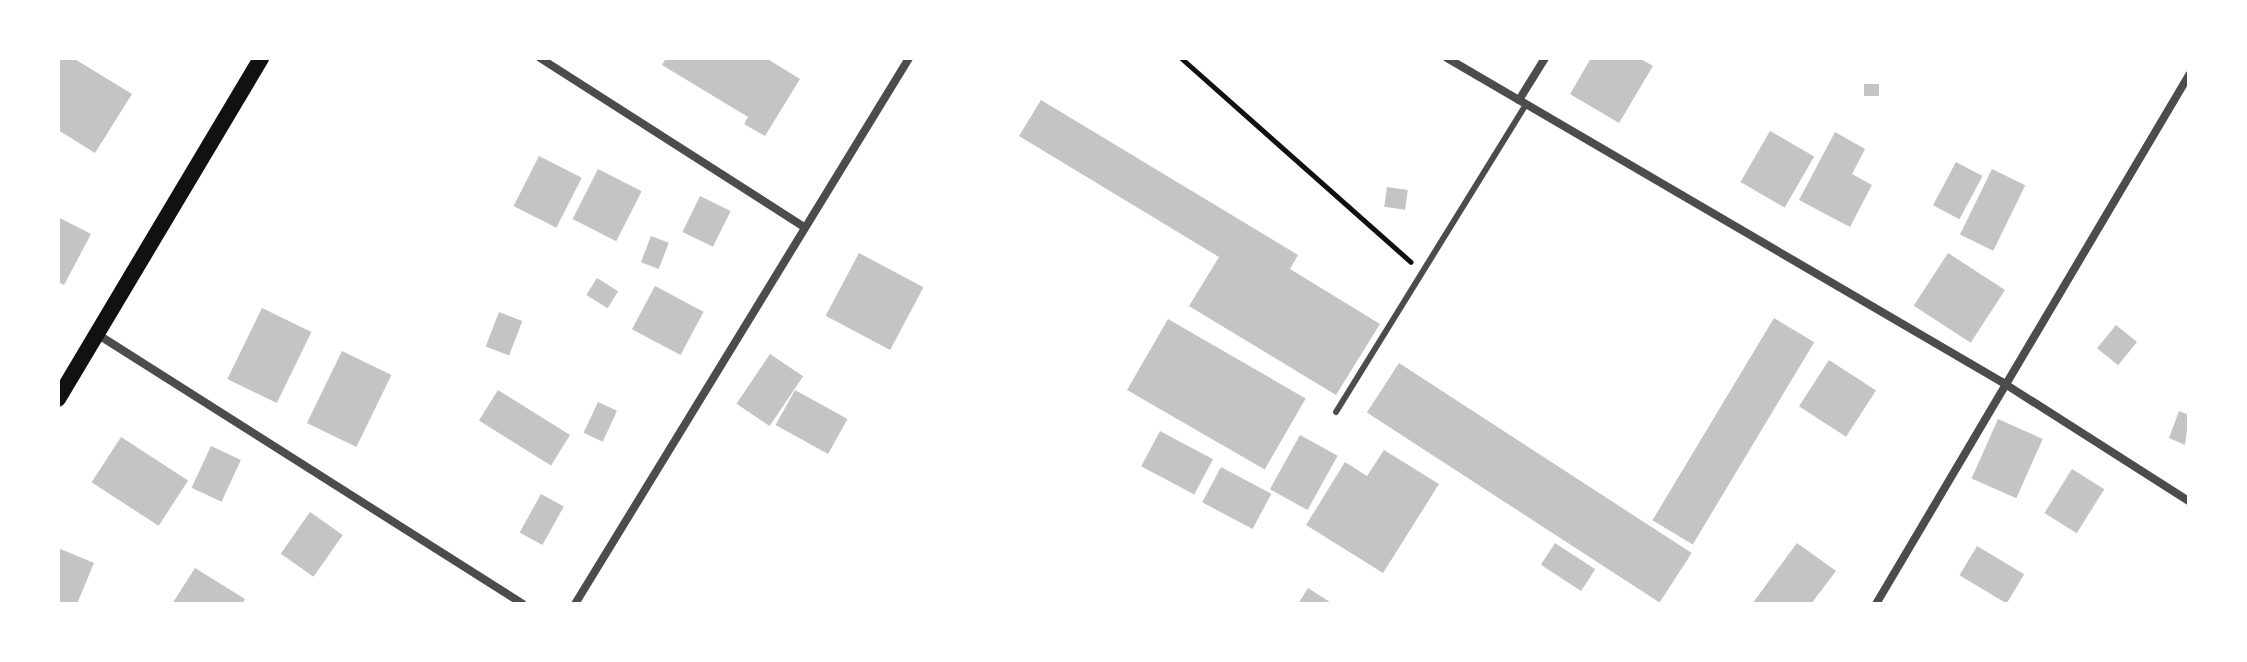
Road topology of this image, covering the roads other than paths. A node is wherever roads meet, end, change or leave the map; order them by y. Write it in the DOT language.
graph roads {
  1 [pos="261,58"];
  2 [pos="540,58"];
  3 [pos="909,58"];
  4 [pos="1447,58"];
  5 [pos="1545,58"];
  6 [pos="2189,75"];
  7 [pos="1523,102"];
  8 [pos="801,225"];
  9 [pos="97,334"];
  10 [pos="2002,382"];
  11 [pos="58,399"];
  12 [pos="1336,412"];
  13 [pos="2189,501"];
  14 [pos="523,604"];
  15 [pos="575,604"];
  16 [pos="1876,604"];
  1 -- 9 [label="main road"];
  2 -- 8 [label="street"];
  3 -- 8 [label="street"];
  4 -- 7 [label="street"];
  5 -- 7 [label="street"];
  6 -- 10 [label="street"];
  7 -- 10 [label="street"];
  7 -- 12 [label="lane"];
  8 -- 15 [label="street"];
  9 -- 11 [label="main road"];
  9 -- 14 [label="street"];
  10 -- 13 [label="street"];
  10 -- 16 [label="street"];
}
